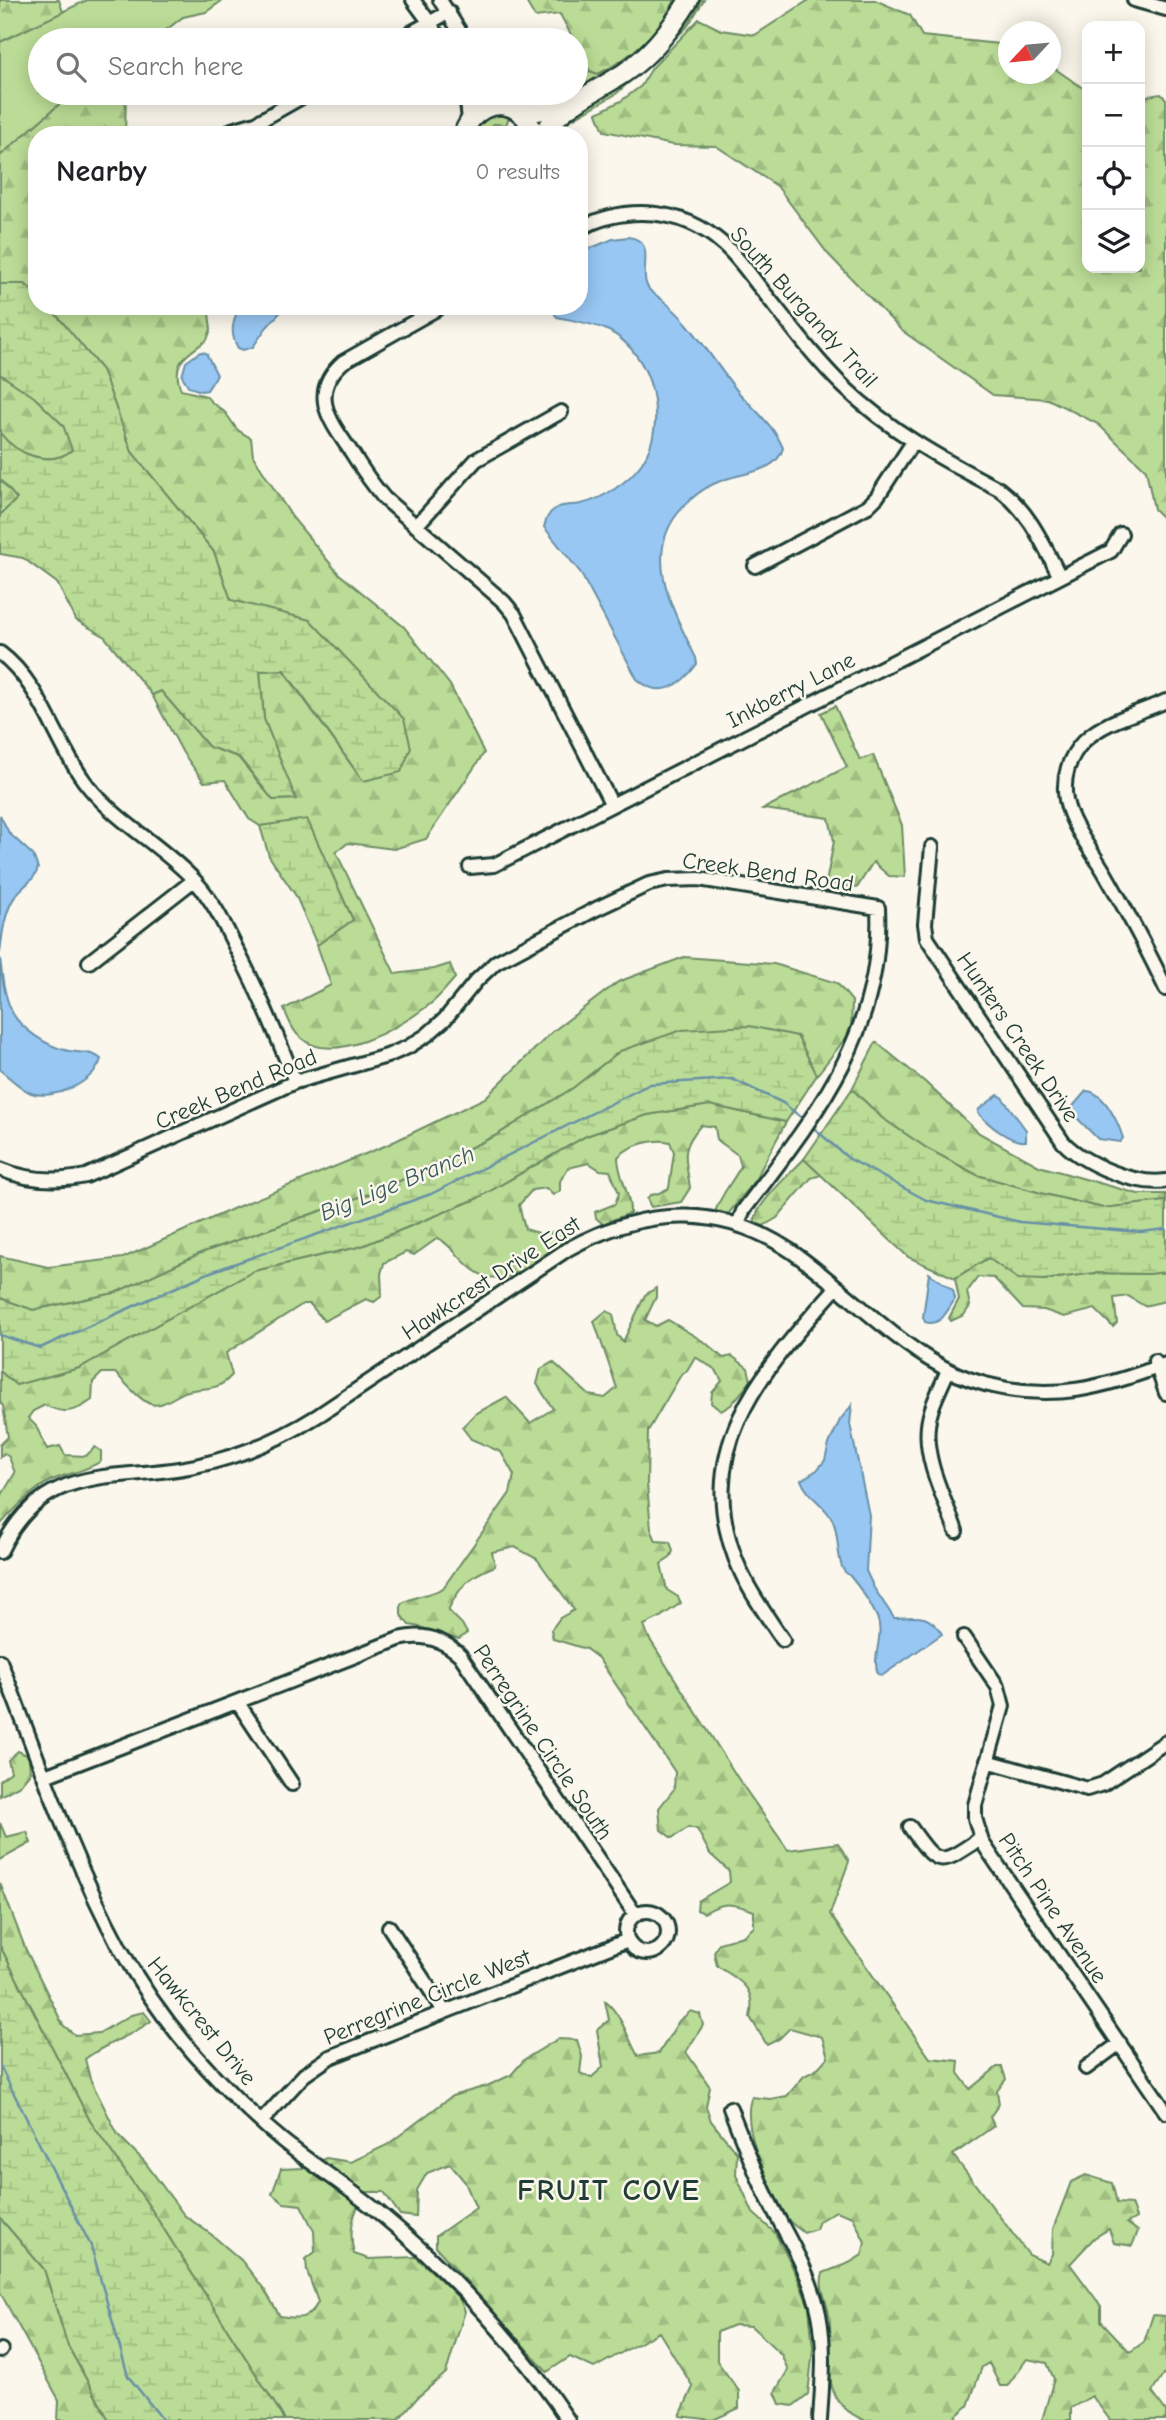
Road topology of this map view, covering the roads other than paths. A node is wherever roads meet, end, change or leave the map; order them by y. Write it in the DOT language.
graph roads {
  1 [pos="413,0"];
  2 [pos="440,0"];
  3 [pos="689,0"];
  4 [pos="1140,1"];
  5 [pos="1166,9"];
  6 [pos="449,12"];
  7 [pos="430,23"];
  8 [pos="421,28"];
  9 [pos="433,28"];
  10 [pos="458,28"];
  11 [pos="588,94"];
  12 [pos="288,105"];
  13 [pos="467,105"];
  14 [pos="498,105"];
  15 [pos="508,105"];
  16 [pos="513,105"];
  17 [pos="569,105"];
  18 [pos="246,126"];
  19 [pos="466,126"];
  20 [pos="467,126"];
  21 [pos="531,126"];
  22 [pos="549,126"];
  23 [pos="588,225"];
  24 [pos="426,315"];
  25 [pos="561,412"];
  26 [pos="913,442"];
  27 [pos="416,526"];
  28 [pos="1121,534"];
  29 [pos="755,566"];
  30 [pos="1060,577"];
  31 [pos="0,653"];
  32 [pos="1166,701"];
  33 [pos="612,805"];
  34 [pos="932,847"];
  35 [pos="470,867"];
  36 [pos="194,880"];
  37 [pos="89,962"];
  38 [pos="1166,989"];
  39 [pos="295,1082"];
  40 [pos="0,1169"];
  41 [pos="1166,1181"];
  42 [pos="738,1225"];
  43 [pos="835,1288"];
  44 [pos="1159,1364"];
  45 [pos="948,1370"];
  46 [pos="1166,1393"];
  47 [pos="956,1531"];
  48 [pos="1,1546"];
  49 [pos="964,1637"];
  50 [pos="783,1640"];
  51 [pos="0,1661"];
  52 [pos="238,1703"];
  53 [pos="1166,1742"];
  54 [pos="987,1761"];
  55 [pos="45,1776"];
  56 [pos="292,1784"];
  57 [pos="910,1827"];
  58 [pos="981,1838"];
  59 [pos="635,1914"];
  60 [pos="389,1927"];
  61 [pos="628,1940"];
  62 [pos="444,2011"];
  63 [pos="1120,2043"];
  64 [pos="1086,2068"];
  65 [pos="730,2108"];
  66 [pos="1166,2112"];
  67 [pos="261,2122"];
  68 [pos="568,2420"];
  69 [pos="820,2420"];
  1 -- 7 [label="street"];
  2 -- 6 [label="street"];
  3 -- 11 [label="street"];
  4 -- 5 [label="street"];
  6 -- 7 [label="street"];
  6 -- 10 [label="street"];
  7 -- 8 [label="street"];
  7 -- 9 [label="street"];
  12 -- 18 [label="street"];
  13 -- 19 [label="street"];
  14 -- 20 [label="street"];
  15 -- 21 [label="street"];
  16 -- 17 [label="street"];
  17 -- 22 [label="street"];
  23 -- 26 [label="street, South Burgandy Trail"];
  24 -- 27 [label="street"];
  25 -- 27 [label="street"];
  26 -- 29 [label="street"];
  26 -- 30 [label="street, South Burgandy Trail"];
  27 -- 33 [label="street"];
  28 -- 30 [label="street, Inkberry Lane"];
  30 -- 33 [label="street, Inkberry Lane"];
  31 -- 36 [label="street"];
  32 -- 38 [label="street"];
  33 -- 35 [label="street, Inkberry Lane"];
  34 -- 41 [label="street, Hunters Creek Drive"];
  36 -- 37 [label="street"];
  36 -- 39 [label="street"];
  39 -- 40 [label="street, Creek Bend Road"];
  39 -- 42 [label="street, Creek Bend Road"];
  42 -- 43 [label="street, Hawkcrest Drive East"];
  42 -- 48 [label="street, Hawkcrest Drive East"];
  43 -- 45 [label="street, Hawkcrest Drive East"];
  43 -- 50 [label="street"];
  44 -- 45 [label="street, Hawkcrest Drive East"];
  44 -- 46 [label="street"];
  45 -- 47 [label="street"];
  49 -- 54 [label="street, Pitch Pine Avenue"];
  51 -- 55 [label="street, Hawkcrest Drive"];
  52 -- 55 [label="street, Perregrine Circle South"];
  52 -- 56 [label="street"];
  52 -- 59 [label="street, Perregrine Circle South"];
  53 -- 54 [label="street"];
  54 -- 58 [label="street, Pitch Pine Avenue"];
  55 -- 67 [label="street, Hawkcrest Drive"];
  57 -- 58 [label="street"];
  58 -- 63 [label="street, Pitch Pine Avenue"];
  59 -- 61 [label="street"];
  59 -- 61 [label="street"];
  60 -- 62 [label="street"];
  61 -- 62 [label="street, Perregrine Circle West"];
  62 -- 67 [label="street, Perregrine Circle West"];
  63 -- 64 [label="street"];
  63 -- 66 [label="street, Pitch Pine Avenue"];
  65 -- 69 [label="street"];
  67 -- 68 [label="street, Hawkcrest Drive"];
}
